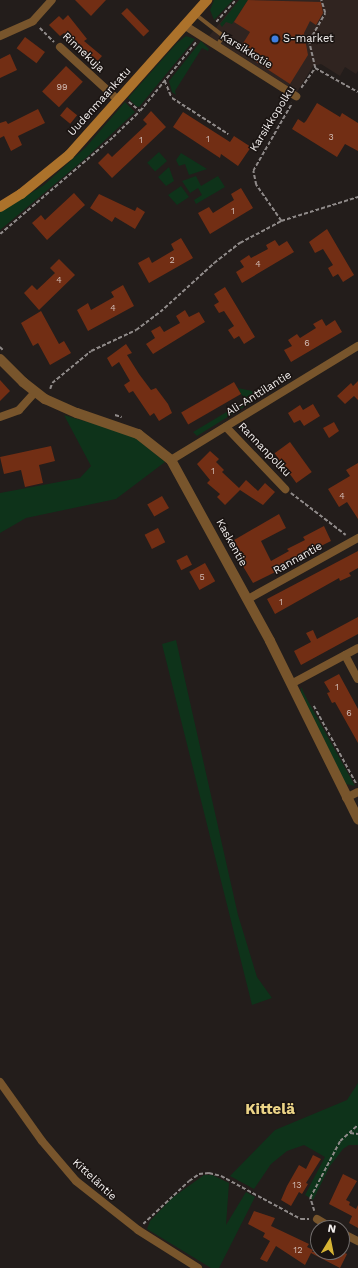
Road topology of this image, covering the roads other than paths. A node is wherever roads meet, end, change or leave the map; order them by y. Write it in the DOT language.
graph roads {
  1 [pos="52,0"];
  2 [pos="207,0"];
  3 [pos="195,14"];
  4 [pos="184,25"];
  5 [pos="0,36"];
  6 [pos="217,46"];
  7 [pos="60,47"];
  8 [pos="296,96"];
  9 [pos="118,100"];
  10 [pos="0,207"];
  11 [pos="358,346"];
  12 [pos="4,357"];
  13 [pos="40,390"];
  14 [pos="0,417"];
  15 [pos="226,427"];
  16 [pos="171,460"];
  17 [pos="285,488"];
  18 [pos="356,539"];
  19 [pos="248,598"];
  20 [pos="358,648"];
  21 [pos="345,655"];
  22 [pos="358,679"];
  23 [pos="291,684"];
  24 [pos="358,792"];
  25 [pos="346,798"];
  26 [pos="358,819"];
  27 [pos="0,1082"];
  28 [pos="198,1268"];
  1 -- 5 [label="street"];
  2 -- 3 [label="main road, Uudenmaankatu"];
  3 -- 4 [label="main road, Uudenmaankatu"];
  3 -- 6 [label="lane"];
  4 -- 6 [label="street, Karsikkotie"];
  4 -- 9 [label="main road, Uudenmaankatu"];
  6 -- 8 [label="street, Karsikkotie"];
  7 -- 9 [label="street, Rinnekuja"];
  9 -- 10 [label="main road, Uudenmaankatu"];
  11 -- 15 [label="street, Ali-Anttilantie"];
  12 -- 13 [label="street, Kaskentie"];
  13 -- 14 [label="street"];
  13 -- 16 [label="street, Kaskentie"];
  15 -- 16 [label="street, Ali-Anttilantie"];
  15 -- 17 [label="street, Rannanpolku"];
  16 -- 19 [label="street, Kaskentie"];
  18 -- 19 [label="street, Rannantie"];
  19 -- 23 [label="street, Kaskentie"];
  20 -- 21 [label="street"];
  21 -- 22 [label="street"];
  21 -- 23 [label="street"];
  23 -- 25 [label="street, Kaskentie"];
  24 -- 25 [label="street"];
  25 -- 26 [label="street, Kaskentie"];
  27 -- 28 [label="street, Kitteläntie"];
}
